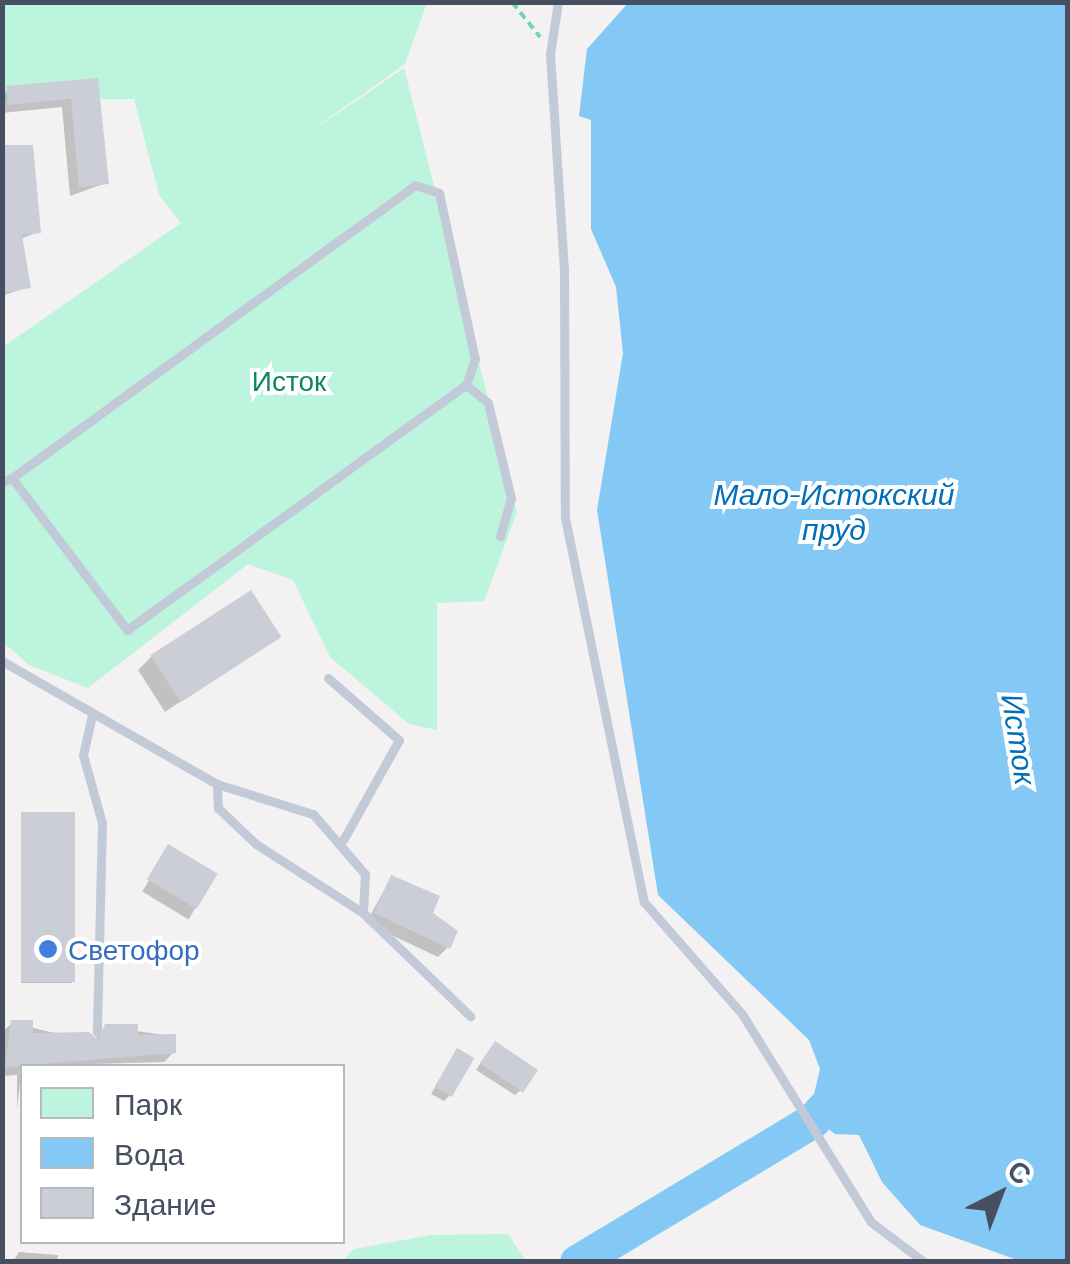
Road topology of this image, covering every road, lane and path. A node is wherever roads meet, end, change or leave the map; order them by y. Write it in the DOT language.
graph roads {
  1 [pos="512,2"];
  2 [pos="558,2"];
  3 [pos="550,54"];
  4 [pos="466,385"];
  5 [pos="8,480"];
  6 [pos="500,536"];
  7 [pos="2,661"];
  8 [pos="328,678"];
  9 [pos="92,715"];
  10 [pos="217,784"];
  11 [pos="343,840"];
  12 [pos="364,913"];
  13 [pos="470,1016"];
  14 [pos="98,1032"];
  15 [pos="924,1262"];
  1 -- 3 [label="path"];
  2 -- 3 [label="lane"];
  3 -- 15 [label="lane"];
  4 -- 5 [label="lane"];
  4 -- 5 [label="lane"];
  4 -- 6 [label="lane"];
  7 -- 9 [label="lane"];
  8 -- 11 [label="lane"];
  9 -- 10 [label="lane"];
  9 -- 14 [label="lane"];
  10 -- 11 [label="lane"];
  10 -- 12 [label="lane"];
  11 -- 12 [label="lane"];
  12 -- 13 [label="lane"];
}
